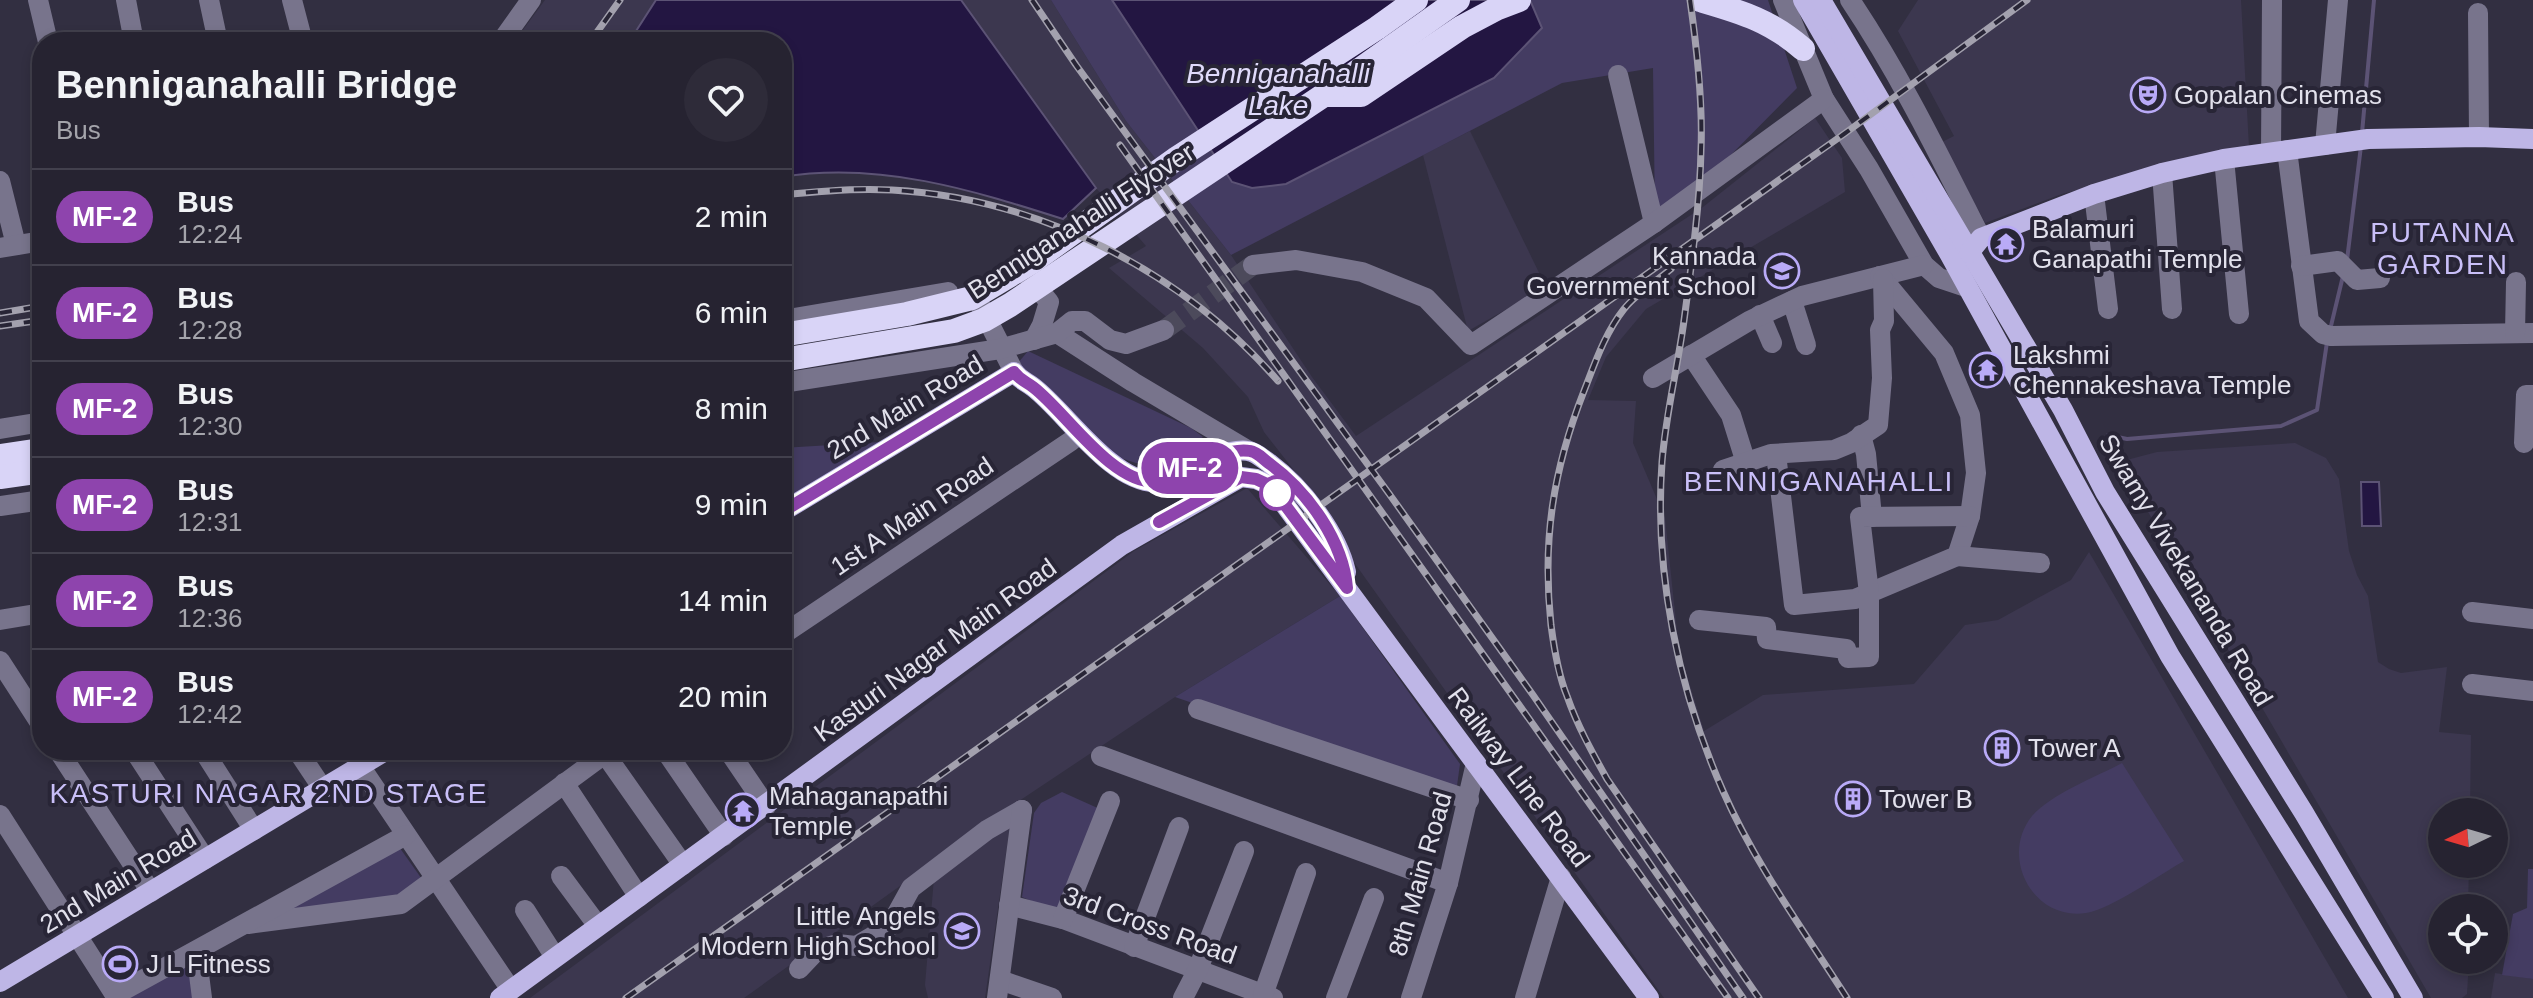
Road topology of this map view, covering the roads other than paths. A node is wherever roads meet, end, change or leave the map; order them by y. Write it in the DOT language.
graph roads {
  1 [pos="38,0"];
  2 [pos="126,0"];
  3 [pos="209,0"];
  4 [pos="292,0"];
  5 [pos="531,0"];
  6 [pos="1416,0"];
  7 [pos="1458,0"];
  8 [pos="1519,0"];
  9 [pos="1700,0"];
  10 [pos="1783,0"];
  11 [pos="1803,0"];
  12 [pos="1821,0"];
  13 [pos="1850,0"];
  14 [pos="2272,0"];
  15 [pos="2338,0"];
  16 [pos="2478,13"];
  17 [pos="46,32"];
  18 [pos="132,32"];
  19 [pos="216,32"];
  20 [pos="300,32"];
  21 [pos="508,32"];
  22 [pos="1803,49"];
  23 [pos="1618,75"];
  24 [pos="1324,95"];
  25 [pos="1824,99"];
  26 [pos="2479,137"];
  27 [pos="2533,139"];
  28 [pos="2325,145"];
  29 [pos="2279,151"];
  30 [pos="2224,159"];
  31 [pos="2162,173"];
  32 [pos="0,181"];
  33 [pos="2094,194"];
  34 [pos="1654,223"];
  35 [pos="32,242"];
  36 [pos="8,246"];
  37 [pos="1975,246"];
  38 [pos="1253,265"];
  39 [pos="1924,265"];
  40 [pos="2301,266"];
  41 [pos="1882,278"];
  42 [pos="2380,278"];
  43 [pos="2516,282"];
  44 [pos="1966,287"];
  45 [pos="970,288"];
  46 [pos="1792,301"];
  47 [pos="2108,309"];
  48 [pos="2172,309"];
  49 [pos="2239,314"];
  50 [pos="1760,315"];
  51 [pos="792,318"];
  52 [pos="1164,330"];
  53 [pos="792,333"];
  54 [pos="1057,333"];
  55 [pos="2524,333"];
  56 [pos="1034,340"];
  57 [pos="1772,343"];
  58 [pos="1806,345"];
  59 [pos="1000,349"];
  60 [pos="1691,355"];
  61 [pos="792,358"];
  62 [pos="1018,377"];
  63 [pos="1653,378"];
  64 [pos="792,381"];
  65 [pos="2530,395"];
  66 [pos="32,424"];
  67 [pos="0,429"];
  68 [pos="1861,435"];
  69 [pos="1071,441"];
  70 [pos="2524,443"];
  71 [pos="32,451"];
  72 [pos="1249,451"];
  73 [pos="1776,454"];
  74 [pos="0,456"];
  75 [pos="1746,463"];
  76 [pos="1723,470"];
  77 [pos="32,472"];
  78 [pos="0,477"];
  79 [pos="1256,479"];
  80 [pos="32,501"];
  81 [pos="0,506"];
  82 [pos="792,506"];
  83 [pos="1970,516"];
  84 [pos="1872,517"];
  85 [pos="1957,556"];
  86 [pos="2040,563"];
  87 [pos="1347,588"];
  88 [pos="1869,593"];
  89 [pos="2472,612"];
  90 [pos="32,615"];
  91 [pos="2533,619"];
  92 [pos="0,620"];
  93 [pos="1699,620"];
  94 [pos="792,628"];
  95 [pos="0,661"];
  96 [pos="2472,684"];
  97 [pos="2533,691"];
  98 [pos="1198,709"];
  99 [pos="32,711"];
  100 [pos="1101,756"];
  101 [pos="65,760"];
  102 [pos="141,760"];
  103 [pos="209,760"];
  104 [pos="304,760"];
  105 [pos="370,760"];
  106 [pos="596,760"];
  107 [pos="612,760"];
  108 [pos="672,760"];
  109 [pos="735,760"];
  110 [pos="1476,763"];
  111 [pos="360,766"];
  112 [pos="564,783"];
  113 [pos="323,789"];
  114 [pos="1469,800"];
  115 [pos="1110,801"];
  116 [pos="766,806"];
  117 [pos="0,815"];
  118 [pos="1179,827"];
  119 [pos="254,830"];
  120 [pos="406,835"];
  121 [pos="724,836"];
  122 [pos="1244,851"];
  123 [pos="205,859"];
  124 [pos="683,865"];
  125 [pos="1306,873"];
  126 [pos="561,876"];
  127 [pos="1561,877"];
  128 [pos="436,879"];
  129 [pos="1448,883"];
  130 [pos="151,892"];
  131 [pos="639,897"];
  132 [pos="1374,898"];
  133 [pos="1009,905"];
  134 [pos="525,910"];
  135 [pos="1063,919"];
  136 [pos="248,924"];
  137 [pos="598,926"];
  138 [pos="76,936"];
  139 [pos="1134,947"];
  140 [pos="196,951"];
  141 [pos="555,957"];
  142 [pos="799,969"];
  143 [pos="1198,969"];
  144 [pos="0,982"];
  145 [pos="998,989"];
  146 [pos="505,994"];
  147 [pos="116,996"];
  148 [pos="1268,996"];
  149 [pos="202,998"];
  150 [pos="1052,998"];
  151 [pos="1183,998"];
  152 [pos="1336,998"];
  153 [pos="1411,998"];
  154 [pos="1525,998"];
  155 [pos="1649,998"];
  156 [pos="2384,998"];
  157 [pos="2413,998"];
  1 -- 17 [label="street"];
  2 -- 18 [label="street"];
  3 -- 19 [label="street"];
  4 -- 20 [label="street"];
  5 -- 21 [label="street"];
  6 -- 53 [label="highway, Benniganahalli Flyover"];
  7 -- 24 [label="highway, Benniganahalli Flyover"];
  8 -- 24 [label="highway"];
  9 -- 22 [label="highway"];
  10 -- 22 [label="street"];
  11 -- 44 [label="main road, Swamy Vivekananda Road"];
  12 -- 37 [label="main road, Swamy Vivekananda Road"];
  13 -- 37 [label="street"];
  14 -- 29 [label="street"];
  15 -- 28 [label="street"];
  16 -- 26 [label="street"];
  22 -- 25 [label="street"];
  23 -- 34 [label="street"];
  24 -- 61 [label="highway, Benniganahalli Flyover"];
  25 -- 34 [label="street"];
  25 -- 39 [label="street"];
  26 -- 27 [label="main road"];
  26 -- 28 [label="main road"];
  28 -- 29 [label="main road"];
  29 -- 30 [label="main road"];
  29 -- 40 [label="street"];
  30 -- 31 [label="main road"];
  30 -- 49 [label="street"];
  31 -- 33 [label="main road"];
  31 -- 48 [label="street"];
  32 -- 36 [label="street"];
  33 -- 37 [label="main road"];
  33 -- 47 [label="street"];
  34 -- 38 [label="street"];
  35 -- 36 [label="street"];
  37 -- 157 [label="main road, Swamy Vivekananda Road"];
  39 -- 41 [label="street"];
  39 -- 44 [label="street"];
  40 -- 42 [label="street"];
  40 -- 55 [label="street"];
  41 -- 46 [label="street"];
  41 -- 68 [label="street"];
  41 -- 83 [label="street"];
  43 -- 55 [label="street"];
  44 -- 156 [label="main road, Swamy Vivekananda Road"];
  45 -- 51 [label="street"];
  45 -- 56 [label="street"];
  45 -- 59 [label="street"];
  46 -- 50 [label="street"];
  46 -- 58 [label="street"];
  50 -- 57 [label="street"];
  50 -- 60 [label="street"];
  52 -- 54 [label="street"];
  54 -- 56 [label="street"];
  54 -- 72 [label="street, Railway Line Road"];
  56 -- 59 [label="street"];
  59 -- 62 [label="street"];
  59 -- 64 [label="street"];
  60 -- 63 [label="street"];
  60 -- 75 [label="street"];
  62 -- 72 [label="main road"];
  62 -- 82 [label="main road, 2nd Main Road"];
  65 -- 70 [label="street"];
  66 -- 67 [label="street"];
  68 -- 73 [label="street"];
  68 -- 84 [label="street"];
  69 -- 94 [label="street, 1st A Main Road"];
  71 -- 74 [label="highway"];
  72 -- 87 [label="main road, Railway Line Road"];
  73 -- 75 [label="street"];
  73 -- 88 [label="street"];
  75 -- 76 [label="street"];
  77 -- 78 [label="highway"];
  79 -- 87 [label="main road, Railway Line Road"];
  79 -- 116 [label="main road, Kasturi Nagar Main Road"];
  80 -- 81 [label="street"];
  83 -- 84 [label="street"];
  83 -- 85 [label="street"];
  84 -- 88 [label="street"];
  85 -- 86 [label="street"];
  85 -- 88 [label="street"];
  87 -- 110 [label="main road, Railway Line Road"];
  88 -- 93 [label="street"];
  89 -- 91 [label="street"];
  90 -- 92 [label="street"];
  95 -- 99 [label="street"];
  96 -- 97 [label="street"];
  98 -- 114 [label="street"];
  100 -- 129 [label="street"];
  101 -- 130 [label="street"];
  102 -- 123 [label="street"];
  103 -- 119 [label="street"];
  104 -- 113 [label="street"];
  105 -- 111 [label="main road, 2nd Main Road"];
  106 -- 112 [label="street"];
  107 -- 124 [label="street"];
  108 -- 121 [label="street"];
  109 -- 116 [label="street"];
  110 -- 114 [label="street, 8th Main Road"];
  110 -- 127 [label="main road, Railway Line Road"];
  111 -- 113 [label="main road, 2nd Main Road"];
  111 -- 120 [label="street"];
  112 -- 128 [label="street"];
  112 -- 131 [label="street"];
  113 -- 119 [label="main road, 2nd Main Road"];
  114 -- 129 [label="street, 8th Main Road"];
  115 -- 135 [label="street"];
  116 -- 121 [label="main road, Kasturi Nagar Main Road"];
  117 -- 138 [label="street"];
  118 -- 139 [label="street"];
  119 -- 123 [label="main road, 2nd Main Road"];
  120 -- 128 [label="street"];
  120 -- 136 [label="street"];
  121 -- 124 [label="main road, Kasturi Nagar Main Road"];
  122 -- 143 [label="street"];
  123 -- 130 [label="main road, 2nd Main Road"];
  124 -- 131 [label="main road, Kasturi Nagar Main Road"];
  125 -- 148 [label="street"];
  126 -- 137 [label="street"];
  127 -- 154 [label="street"];
  127 -- 155 [label="main road, Railway Line Road"];
  128 -- 136 [label="street"];
  128 -- 146 [label="street"];
  129 -- 153 [label="street, 8th Main Road"];
  130 -- 138 [label="main road, 2nd Main Road"];
  131 -- 137 [label="main road, Kasturi Nagar Main Road"];
  132 -- 152 [label="street"];
  133 -- 135 [label="street, 3rd Cross Road"];
  133 -- 142 [label="street"];
  133 -- 145 [label="street"];
  134 -- 141 [label="street"];
  135 -- 139 [label="street, 3rd Cross Road"];
  136 -- 140 [label="street"];
  137 -- 141 [label="main road, Kasturi Nagar Main Road"];
  138 -- 144 [label="main road, 2nd Main Road"];
  138 -- 147 [label="street"];
  139 -- 143 [label="street, 3rd Cross Road"];
  140 -- 147 [label="street"];
  140 -- 149 [label="street"];
  141 -- 146 [label="main road, Kasturi Nagar Main Road"];
  143 -- 148 [label="street, 3rd Cross Road"];
  143 -- 151 [label="street"];
  145 -- 150 [label="street"];
}
